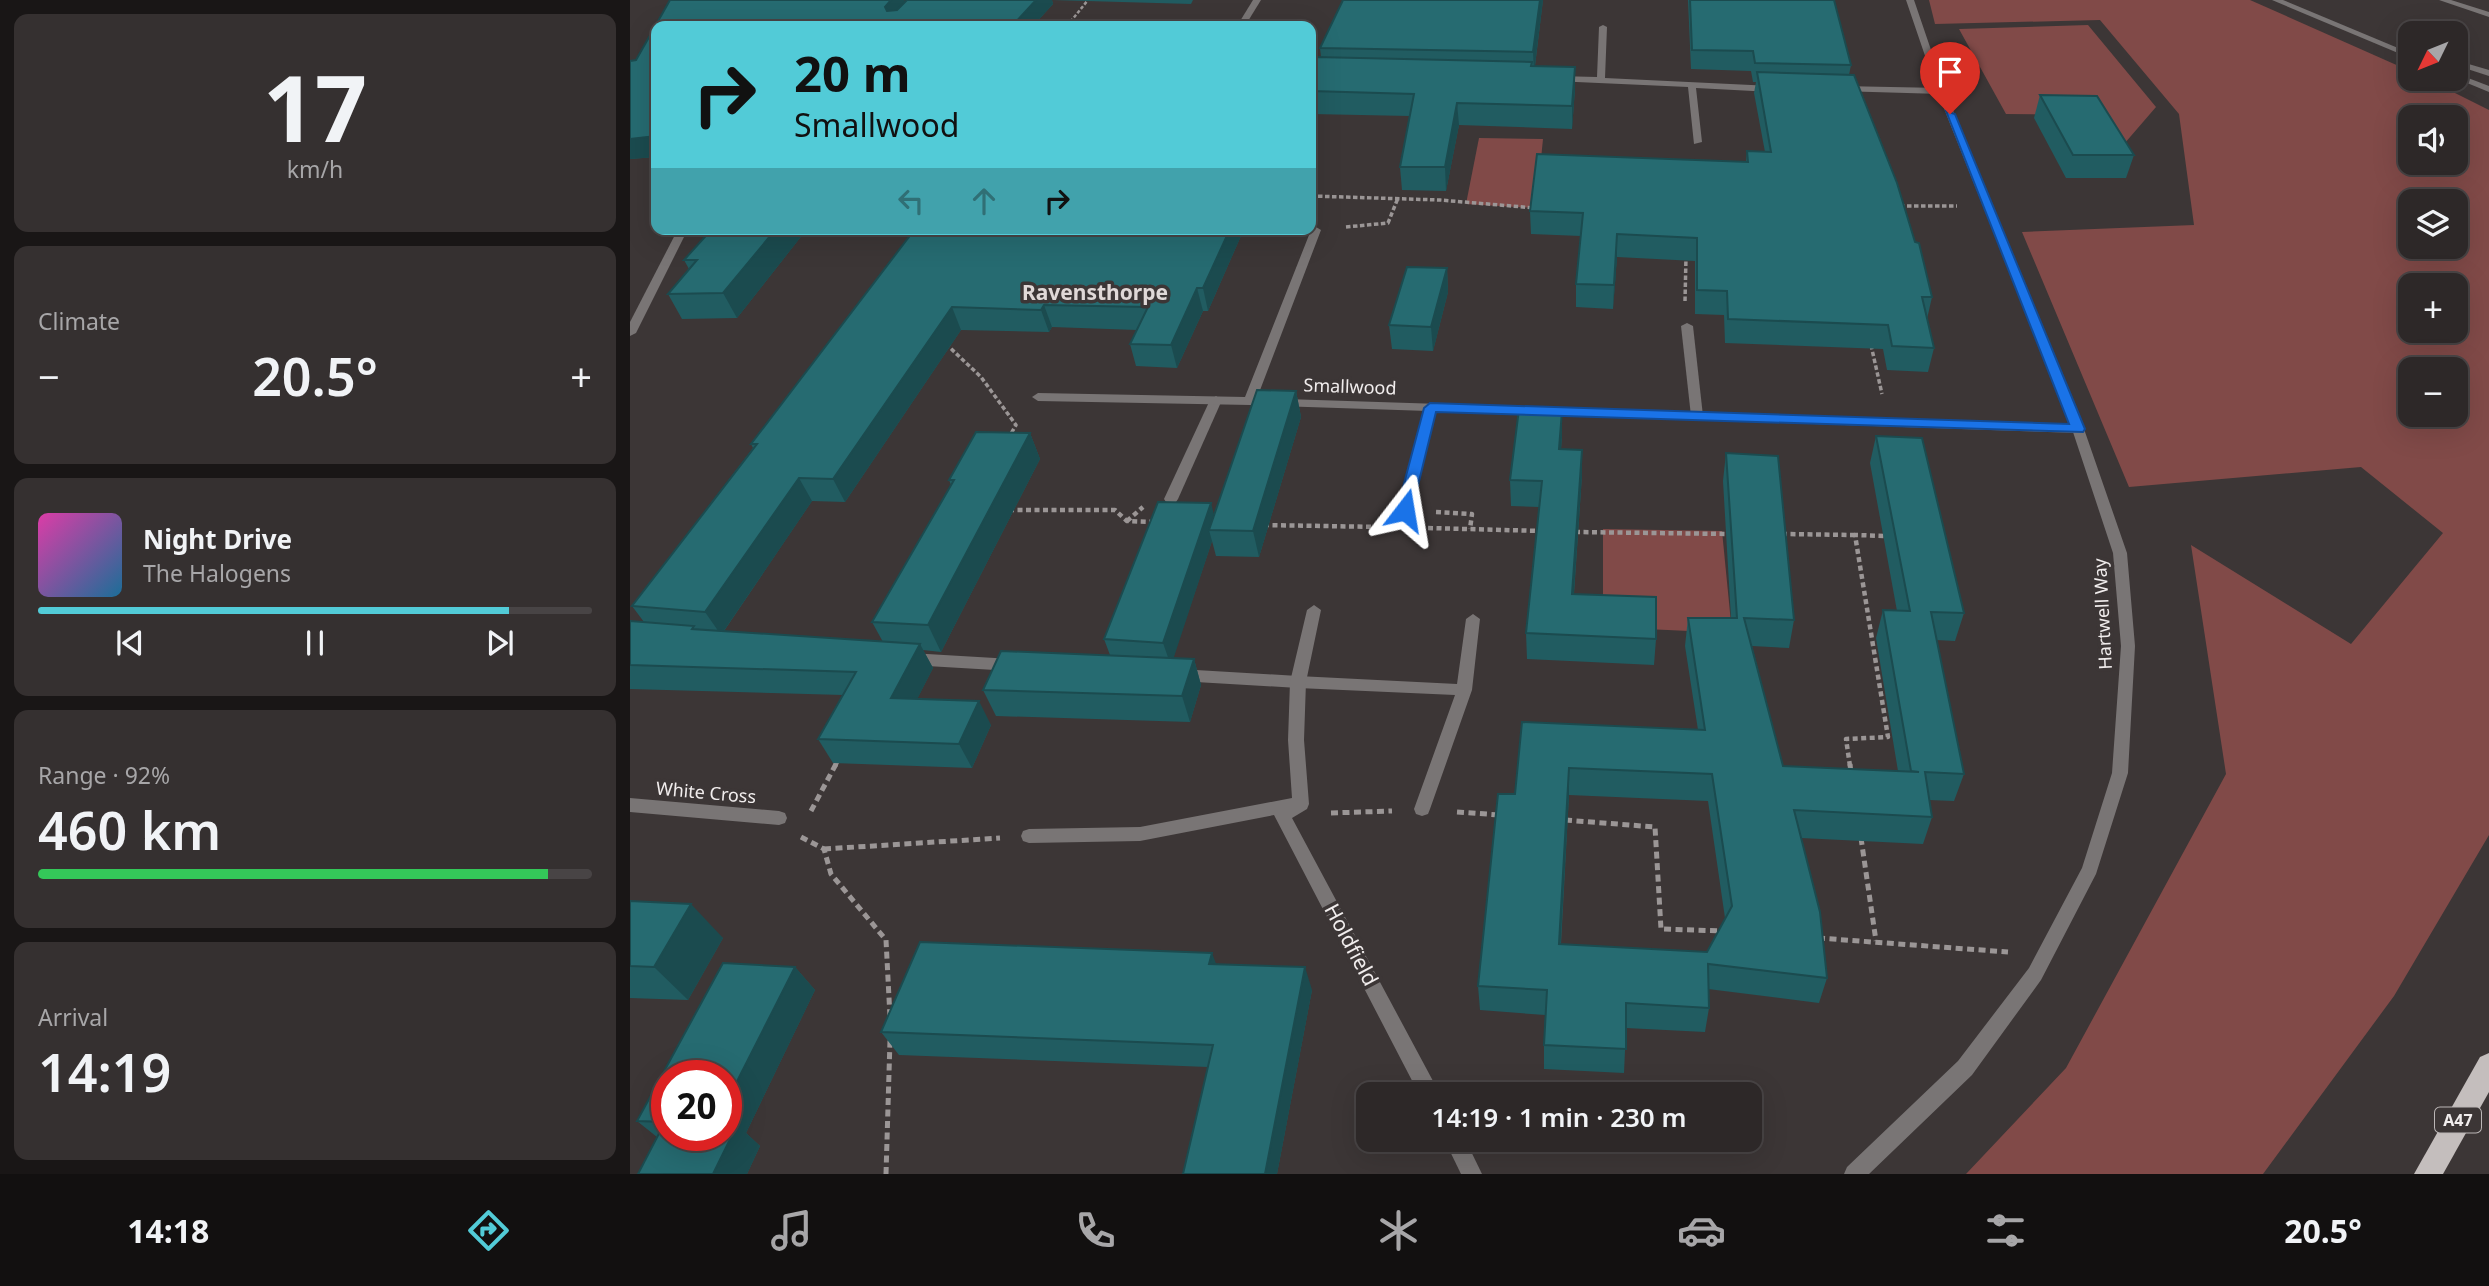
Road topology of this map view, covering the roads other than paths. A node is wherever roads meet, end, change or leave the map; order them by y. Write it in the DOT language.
graph roads {
  1 [pos="1257,0"];
  2 [pos="1910,0"];
  3 [pos="2276,0"];
  4 [pos="2442,0"];
  5 [pos="2489,15"];
  6 [pos="1244,21"];
  7 [pos="1604,27"];
  8 [pos="2340,27"];
  9 [pos="2398,44"];
  10 [pos="2398,51"];
  11 [pos="2468,66"];
  12 [pos="2489,73"];
  13 [pos="1546,79"];
  14 [pos="1601,80"];
  15 [pos="2468,80"];
  16 [pos="1692,86"];
  17 [pos="1778,89"];
  18 [pos="1828,89"];
  19 [pos="2489,89"];
  20 [pos="1941,91"];
  21 [pos="1697,142"];
  22 [pos="679,235"];
  23 [pos="1314,235"];
  24 [pos="1687,326"];
  25 [pos="630,333"];
  26 [pos="1038,397"];
  27 [pos="1216,400"];
  28 [pos="1250,401"];
  29 [pos="1430,408"];
  30 [pos="1697,416"];
  31 [pos="2078,429"];
  32 [pos="1171,499"];
  33 [pos="1405,510"];
  34 [pos="1314,610"];
  35 [pos="1473,619"];
  36 [pos="890,657"];
  37 [pos="1026,666"];
  38 [pos="1162,674"];
  39 [pos="1298,682"];
  40 [pos="1464,690"];
  41 [pos="1301,804"];
  42 [pos="630,806"];
  43 [pos="1422,810"];
  44 [pos="779,818"];
  45 [pos="1029,836"];
  46 [pos="2489,1066"];
  47 [pos="1424,1082"];
  48 [pos="1461,1152"];
  49 [pos="1472,1174"];
  50 [pos="1854,1174"];
  51 [pos="2428,1174"];
  1 -- 6 [label="street"];
  2 -- 20 [label="street, Hartwell Way"];
  3 -- 8 [label="street"];
  4 -- 5 [label="street"];
  7 -- 14 [label="street"];
  8 -- 9 [label="street"];
  8 -- 10 [label="street"];
  11 -- 12 [label="street"];
  13 -- 14 [label="street"];
  14 -- 16 [label="street"];
  15 -- 19 [label="street"];
  16 -- 17 [label="street"];
  16 -- 21 [label="street"];
  18 -- 20 [label="street"];
  20 -- 31 [label="street, Hartwell Way"];
  22 -- 25 [label="street"];
  23 -- 28 [label="street"];
  24 -- 30 [label="street"];
  26 -- 27 [label="street, Smallwood"];
  27 -- 28 [label="street, Smallwood"];
  27 -- 32 [label="street"];
  28 -- 29 [label="street, Smallwood"];
  29 -- 30 [label="street, Smallwood"];
  29 -- 33 [label="street"];
  30 -- 31 [label="street, Smallwood"];
  31 -- 50 [label="street, Hartwell Way"];
  34 -- 39 [label="street"];
  35 -- 40 [label="street"];
  36 -- 37 [label="street"];
  38 -- 39 [label="street"];
  39 -- 40 [label="street"];
  39 -- 41 [label="street"];
  40 -- 43 [label="street"];
  41 -- 45 [label="street"];
  41 -- 47 [label="street, Holdfield"];
  42 -- 44 [label="street, White Cross"];
  46 -- 51 [label="highway, A47"];
  48 -- 49 [label="street"];
}
